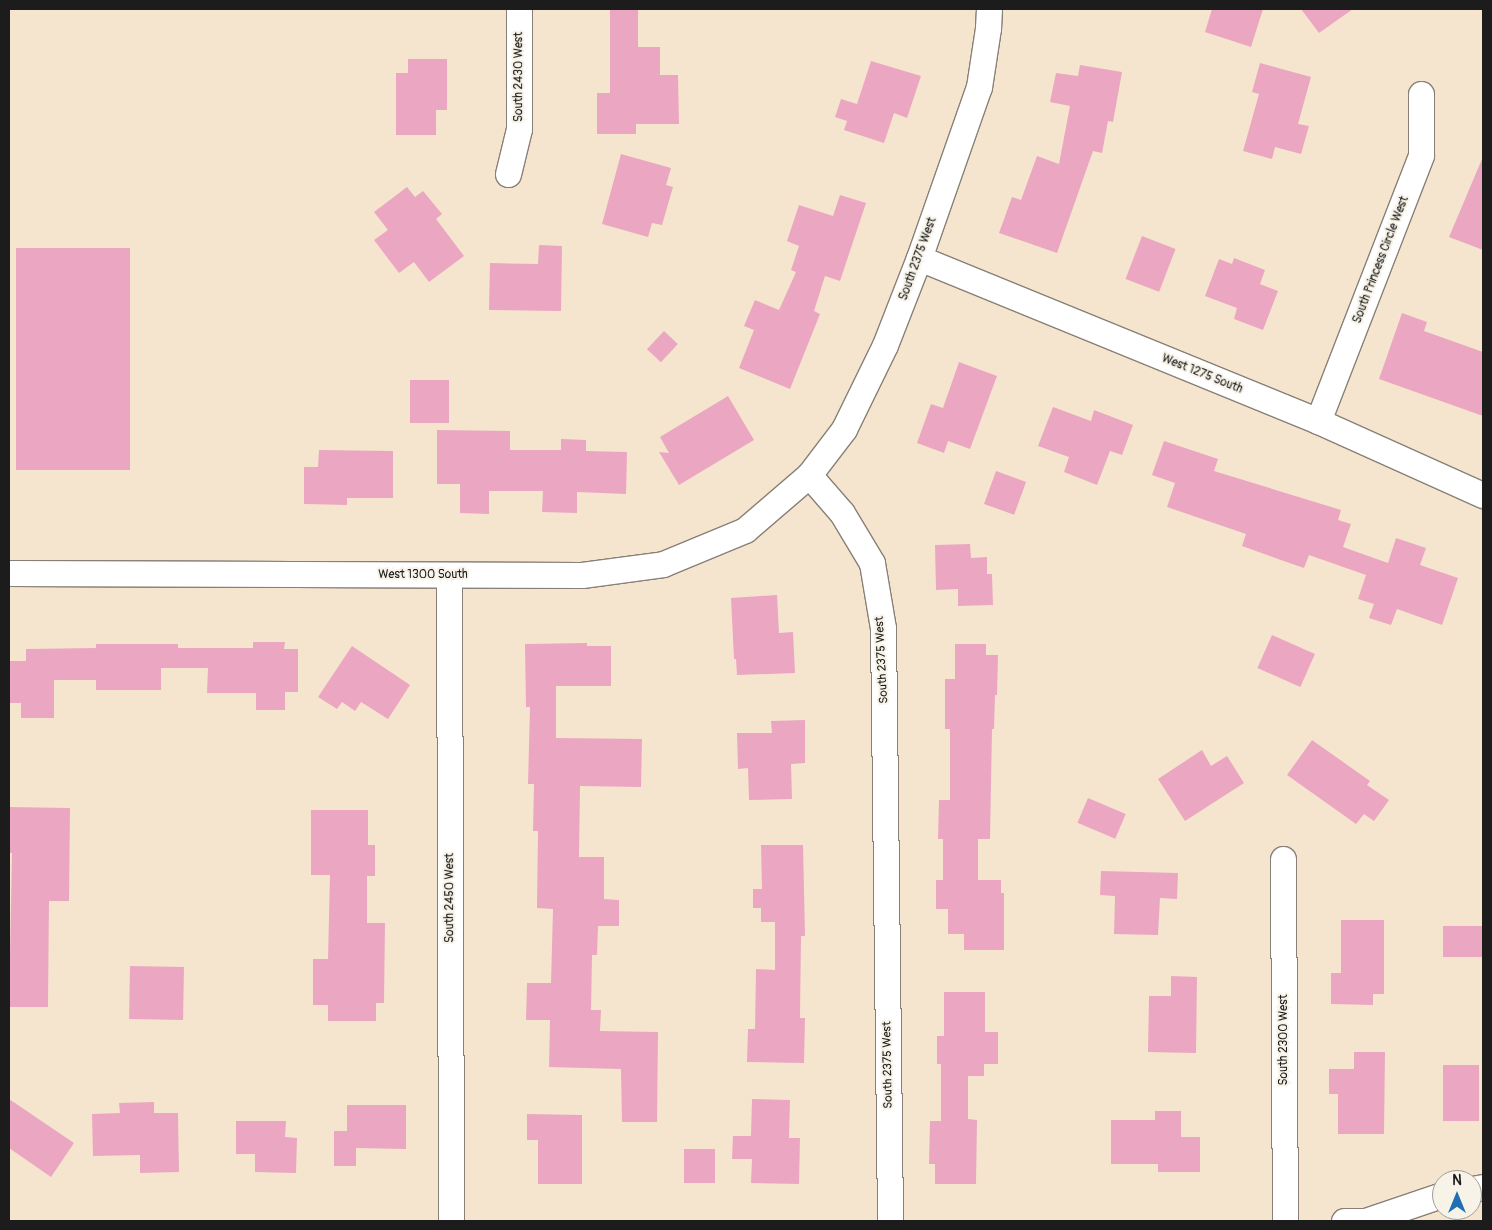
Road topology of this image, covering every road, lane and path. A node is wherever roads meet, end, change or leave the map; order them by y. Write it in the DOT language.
graph roads {
  1 [pos="519,9"];
  2 [pos="989,9"];
  3 [pos="1421,94"];
  4 [pos="508,174"];
  5 [pos="919,258"];
  6 [pos="1318,422"];
  7 [pos="809,475"];
  8 [pos="1483,495"];
  9 [pos="9,574"];
  10 [pos="449,575"];
  11 [pos="1283,859"];
  12 [pos="1432,1198"];
  13 [pos="451,1221"];
  14 [pos="890,1221"];
  15 [pos="1285,1221"];
  16 [pos="1344,1221"];
  1 -- 4 [label="street, South 2430 West"];
  2 -- 5 [label="street, South 2375 West"];
  3 -- 6 [label="street, South Princess Circle West"];
  5 -- 6 [label="street, West 1275 South"];
  5 -- 7 [label="street, South 2375 West"];
  6 -- 8 [label="street, West 1275 South"];
  7 -- 10 [label="street, West 1300 South"];
  7 -- 14 [label="street, South 2375 West"];
  9 -- 10 [label="street, West 1300 South"];
  10 -- 13 [label="street, South 2450 West"];
  11 -- 15 [label="street, South 2300 West"];
  12 -- 16 [label="street"];
}
